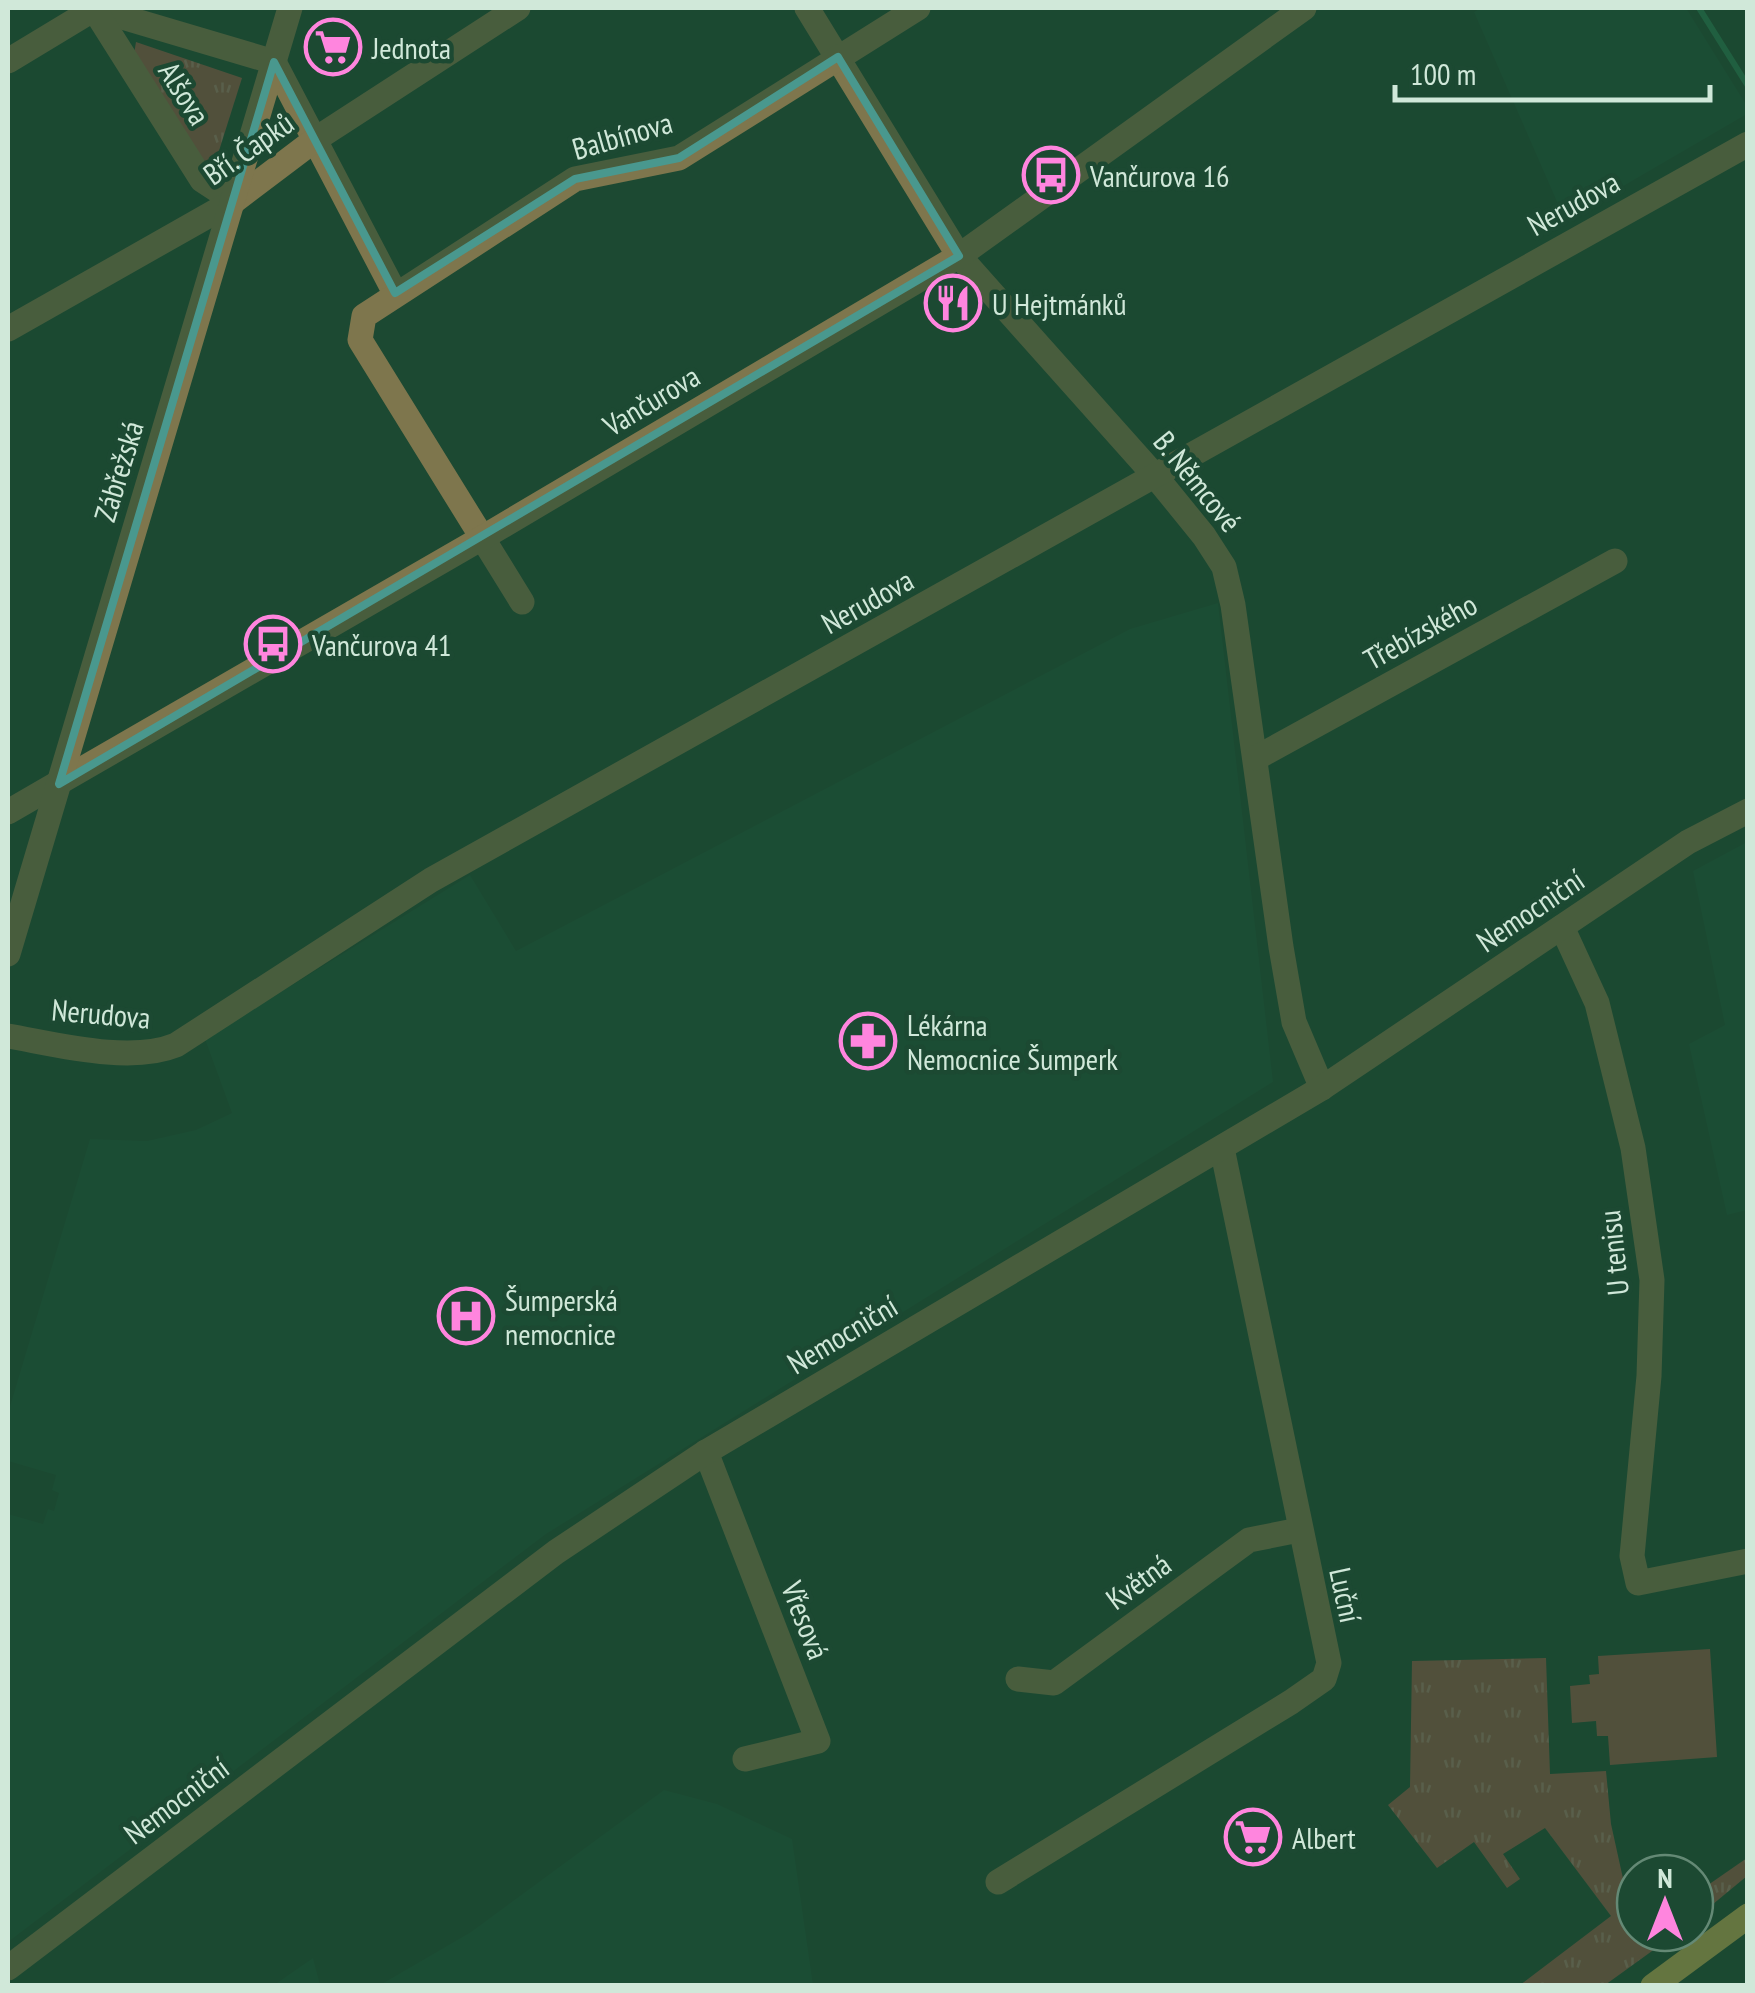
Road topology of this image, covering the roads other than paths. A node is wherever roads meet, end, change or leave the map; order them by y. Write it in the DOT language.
graph roads {
  1 [pos="93,8"];
  2 [pos="290,8"];
  3 [pos="518,8"];
  4 [pos="807,8"];
  5 [pos="918,8"];
  6 [pos="1304,8"];
  7 [pos="838,57"];
  8 [pos="8,62"];
  9 [pos="274,62"];
  10 [pos="316,139"];
  11 [pos="1748,144"];
  12 [pos="234,201"];
  13 [pos="959,256"];
  14 [pos="395,292"];
  15 [pos="8,329"];
  16 [pos="1156,477"];
  17 [pos="482,538"];
  18 [pos="1615,561"];
  19 [pos="522,602"];
  20 [pos="1256,758"];
  21 [pos="59,784"];
  22 [pos="1748,810"];
  23 [pos="8,812"];
  24 [pos="1562,927"];
  25 [pos="8,954"];
  26 [pos="8,1036"];
  27 [pos="1322,1088"];
  28 [pos="1222,1148"];
  29 [pos="706,1452"];
  30 [pos="1299,1530"];
  31 [pos="1748,1561"];
  32 [pos="1018,1679"];
  33 [pos="744,1759"];
  34 [pos="998,1882"];
  35 [pos="1748,1916"];
  36 [pos="8,1968"];
  37 [pos="1653,1986"];
  1 -- 8 [label="street"];
  1 -- 9 [label="street, Alšova"];
  1 -- 12 [label="street, Alšova"];
  2 -- 9 [label="street, Zábřežská"];
  3 -- 10 [label="street, Bří. Čapků"];
  4 -- 7 [label="street, B. Němcové"];
  5 -- 7 [label="street, Balbínova"];
  6 -- 13 [label="street, Vančurova"];
  7 -- 13 [label="street, B. Němcové"];
  7 -- 14 [label="street, Balbínova"];
  9 -- 10 [label="street"];
  9 -- 12 [label="street, Zábřežská"];
  10 -- 12 [label="street, Bří. Čapků"];
  10 -- 14 [label="street"];
  11 -- 16 [label="street, Nerudova"];
  12 -- 15 [label="street, Bří. Čapků"];
  12 -- 21 [label="street, Zábřežská"];
  13 -- 16 [label="street, B. Němcové"];
  13 -- 17 [label="street, Vančurova"];
  14 -- 17 [label="street, Balbínova"];
  16 -- 20 [label="street, B. Němcové"];
  16 -- 26 [label="street, Nerudova"];
  17 -- 19 [label="street, Balbínova"];
  17 -- 21 [label="street, Vančurova"];
  18 -- 20 [label="street, Třebízského"];
  20 -- 27 [label="street, B. Němcové"];
  21 -- 23 [label="street, Vančurova"];
  21 -- 25 [label="street, Zábřežská"];
  22 -- 24 [label="street, Nemocniční"];
  24 -- 27 [label="street, Nemocniční"];
  24 -- 31 [label="street, U tenisu"];
  27 -- 28 [label="street, Nemocniční"];
  28 -- 29 [label="street, Nemocniční"];
  28 -- 30 [label="street, Luční"];
  29 -- 33 [label="street, Vřesová"];
  29 -- 36 [label="street, Nemocniční"];
  30 -- 32 [label="street, Květná"];
  30 -- 34 [label="street, Luční"];
  35 -- 37 [label="main road"];
}
